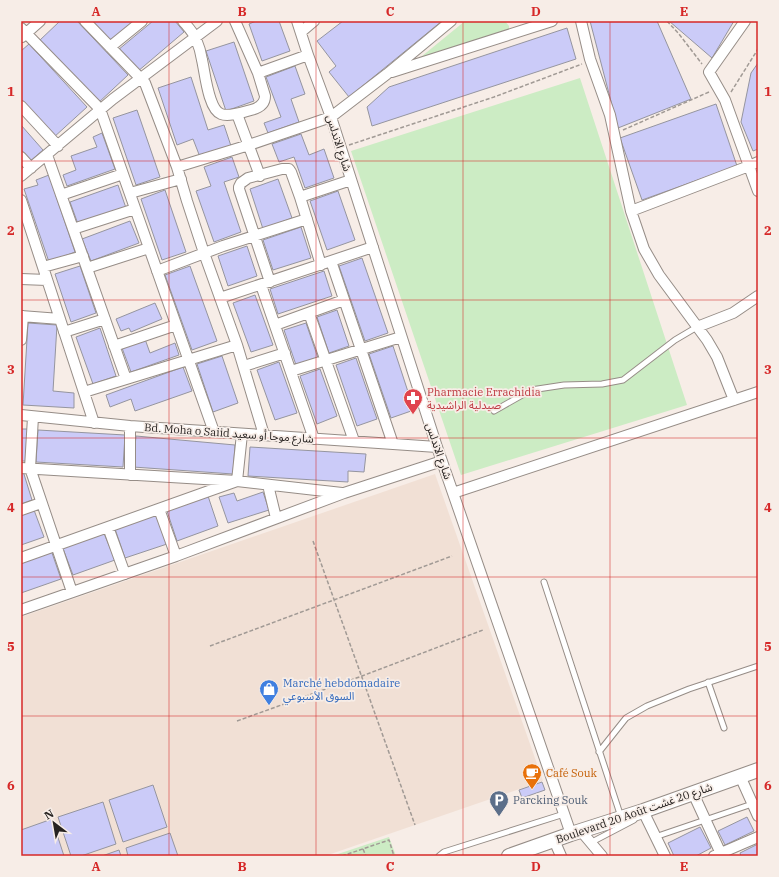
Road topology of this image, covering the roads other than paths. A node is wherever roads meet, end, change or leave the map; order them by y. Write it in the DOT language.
graph roads {
  1 [pos="40,21"];
  2 [pos="86,21"];
  3 [pos="142,21"];
  4 [pos="184,21"];
  5 [pos="217,21"];
  6 [pos="235,21"];
  7 [pos="297,21"];
  8 [pos="314,21"];
  9 [pos="451,21"];
  10 [pos="519,21"];
  11 [pos="552,21"];
  12 [pos="581,21"];
  13 [pos="745,21"];
  14 [pos="527,30"];
  15 [pos="301,32"];
  16 [pos="23,33"];
  17 [pos="195,37"];
  18 [pos="110,47"];
  19 [pos="308,55"];
  20 [pos="258,74"];
  21 [pos="387,74"];
  22 [pos="141,79"];
  23 [pos="21,106"];
  24 [pos="100,110"];
  25 [pos="237,114"];
  26 [pos="330,117"];
  27 [pos="249,145"];
  28 [pos="58,146"];
  29 [pos="47,155"];
  30 [pos="21,157"];
  31 [pos="754,164"];
  32 [pos="177,167"];
  33 [pos="31,168"];
  34 [pos="123,174"];
  35 [pos="21,176"];
  36 [pos="260,176"];
  37 [pos="181,179"];
  38 [pos="351,180"];
  39 [pos="758,191"];
  40 [pos="130,193"];
  41 [pos="61,195"];
  42 [pos="300,197"];
  43 [pos="21,200"];
  44 [pos="135,209"];
  45 [pos="631,211"];
  46 [pos="307,219"];
  47 [pos="73,229"];
  48 [pos="255,236"];
  49 [pos="373,247"];
  50 [pos="149,248"];
  51 [pos="204,253"];
  52 [pos="83,256"];
  53 [pos="326,263"];
  54 [pos="43,267"];
  55 [pos="87,268"];
  56 [pos="157,271"];
  57 [pos="21,278"];
  58 [pos="47,280"];
  59 [pos="265,283"];
  60 [pos="758,296"];
  61 [pos="220,298"];
  62 [pos="344,300"];
  63 [pos="309,313"];
  64 [pos="22,316"];
  65 [pos="60,319"];
  66 [pos="105,319"];
  67 [pos="176,325"];
  68 [pos="275,325"];
  69 [pos="697,327"];
  70 [pos="64,332"];
  71 [pos="401,337"];
  72 [pos="21,340"];
  73 [pos="237,345"];
  74 [pos="114,346"];
  75 [pos="361,349"];
  76 [pos="285,353"];
  77 [pos="188,360"];
  78 [pos="325,360"];
  79 [pos="244,366"];
  80 [pos="291,371"];
  81 [pos="126,379"];
  82 [pos="84,392"];
  83 [pos="758,392"];
  84 [pos="734,400"];
  85 [pos="494,411"];
  86 [pos="21,415"];
  87 [pos="33,416"];
  88 [pos="94,423"];
  89 [pos="130,426"];
  90 [pos="214,432"];
  91 [pos="242,434"];
  92 [pos="264,435"];
  93 [pos="314,439"];
  94 [pos="354,441"];
  95 [pos="393,444"];
  96 [pos="437,447"];
  97 [pos="442,461"];
  98 [pos="25,468"];
  99 [pos="130,474"];
  100 [pos="236,481"];
  101 [pos="268,485"];
  102 [pos="344,493"];
  103 [pos="454,493"];
  104 [pos="42,503"];
  105 [pos="159,509"];
  106 [pos="21,510"];
  107 [pos="276,518"];
  108 [pos="108,527"];
  109 [pos="56,546"];
  110 [pos="176,556"];
  111 [pos="21,558"];
  112 [pos="125,574"];
  113 [pos="544,582"];
  114 [pos="72,592"];
  115 [pos="21,610"];
  116 [pos="758,666"];
  117 [pos="708,682"];
  118 [pos="724,728"];
  119 [pos="599,752"];
  120 [pos="758,770"];
  121 [pos="740,776"];
  122 [pos="693,792"];
  123 [pos="755,803"];
  124 [pos="643,813"];
  125 [pos="564,814"];
  126 [pos="758,816"];
  127 [pos="621,818"];
  128 [pos="706,820"];
  129 [pos="576,833"];
  130 [pos="655,837"];
  131 [pos="758,837"];
  132 [pos="554,840"];
  133 [pos="590,843"];
  134 [pos="719,855"];
  135 [pos="439,856"];
  136 [pos="509,856"];
  137 [pos="560,856"];
  138 [pos="602,856"];
  139 [pos="665,856"];
  1 -- 16 [label="street"];
  2 -- 18 [label="street"];
  3 -- 18 [label="street"];
  4 -- 17 [label="street"];
  5 -- 17 [label="street"];
  6 -- 20 [label="street"];
  7 -- 15 [label="street, شارع الاندلس"];
  8 -- 15 [label="street"];
  9 -- 21 [label="street"];
  10 -- 14 [label="street"];
  11 -- 14 [label="street"];
  12 -- 45 [label="street"];
  13 -- 31 [label="street"];
  14 -- 21 [label="street"];
  15 -- 19 [label="street, شارع الاندلس"];
  16 -- 24 [label="street"];
  17 -- 22 [label="street"];
  17 -- 25 [label="street"];
  18 -- 22 [label="street"];
  19 -- 20 [label="street"];
  19 -- 26 [label="street, شارع الاندلس"];
  20 -- 25 [label="street"];
  21 -- 26 [label="street"];
  22 -- 24 [label="street"];
  22 -- 32 [label="street"];
  23 -- 28 [label="street"];
  24 -- 28 [label="street"];
  24 -- 34 [label="street"];
  25 -- 27 [label="street"];
  26 -- 27 [label="street"];
  26 -- 38 [label="street, شارع الاندلس"];
  27 -- 32 [label="street"];
  27 -- 36 [label="street"];
  28 -- 29 [label="street"];
  29 -- 33 [label="street"];
  29 -- 41 [label="street"];
  30 -- 33 [label="street"];
  31 -- 39 [label="street"];
  31 -- 45 [label="street"];
  32 -- 37 [label="street"];
  33 -- 35 [label="street"];
  34 -- 40 [label="street"];
  34 -- 41 [label="street"];
  36 -- 42 [label="street"];
  36 -- 48 [label="street"];
  37 -- 40 [label="street"];
  37 -- 51 [label="street"];
  38 -- 42 [label="street"];
  38 -- 49 [label="street, شارع الاندلس"];
  40 -- 44 [label="street"];
  41 -- 47 [label="street"];
  42 -- 46 [label="street"];
  43 -- 54 [label="street"];
  44 -- 47 [label="street"];
  44 -- 50 [label="street"];
  45 -- 69 [label="street"];
  46 -- 48 [label="street"];
  46 -- 53 [label="street"];
  47 -- 52 [label="street"];
  48 -- 51 [label="street"];
  48 -- 59 [label="street"];
  49 -- 53 [label="street"];
  49 -- 71 [label="street, شارع الاندلس"];
  50 -- 55 [label="street"];
  50 -- 56 [label="street"];
  51 -- 56 [label="street"];
  51 -- 61 [label="street"];
  52 -- 54 [label="street"];
  52 -- 55 [label="street"];
  53 -- 59 [label="street"];
  53 -- 62 [label="street"];
  54 -- 58 [label="street"];
  55 -- 66 [label="street"];
  56 -- 67 [label="street"];
  57 -- 58 [label="street"];
  58 -- 65 [label="street"];
  59 -- 61 [label="street"];
  59 -- 68 [label="street"];
  60 -- 69 [label="street"];
  61 -- 73 [label="street"];
  62 -- 63 [label="street"];
  62 -- 75 [label="street"];
  63 -- 68 [label="street"];
  63 -- 78 [label="street"];
  64 -- 65 [label="street"];
  64 -- 72 [label="street"];
  65 -- 70 [label="street"];
  66 -- 70 [label="street"];
  66 -- 74 [label="street"];
  67 -- 74 [label="street"];
  67 -- 77 [label="street"];
  68 -- 76 [label="street"];
  69 -- 84 [label="street"];
  69 -- 85 [label="lane"];
  70 -- 82 [label="street"];
  71 -- 75 [label="street"];
  71 -- 96 [label="street, شارع الاندلس"];
  73 -- 77 [label="street"];
  73 -- 79 [label="street"];
  74 -- 81 [label="street"];
  75 -- 78 [label="street"];
  75 -- 95 [label="street"];
  76 -- 79 [label="street"];
  76 -- 80 [label="street"];
  77 -- 81 [label="street"];
  77 -- 90 [label="street"];
  78 -- 80 [label="street"];
  78 -- 94 [label="street"];
  79 -- 92 [label="street"];
  80 -- 93 [label="street"];
  81 -- 82 [label="street"];
  82 -- 88 [label="street"];
  83 -- 84 [label="street"];
  84 -- 103 [label="street"];
  86 -- 87 [label="street, Bd. Moha o Saiid شارع موحا أو سعيد"];
  87 -- 88 [label="street, Bd. Moha o Saiid شارع موحا أو سعيد"];
  87 -- 98 [label="street"];
  88 -- 89 [label="street, Bd. Moha o Saiid شارع موحا أو سعيد"];
  89 -- 90 [label="street, Bd. Moha o Saiid شارع موحا أو سعيد"];
  89 -- 99 [label="street"];
  90 -- 91 [label="street, Bd. Moha o Saiid شارع موحا أو سعيد"];
  91 -- 92 [label="street, Bd. Moha o Saiid شارع موحا أو سعيد"];
  91 -- 100 [label="street"];
  92 -- 93 [label="street, Bd. Moha o Saiid شارع موحا أو سعيد"];
  93 -- 94 [label="street, Bd. Moha o Saiid شارع موحا أو سعيد"];
  94 -- 95 [label="street, Bd. Moha o Saiid شارع موحا أو سعيد"];
  95 -- 96 [label="street, Bd. Moha o Saiid شارع موحا أو سعيد"];
  96 -- 97 [label="street, شارع الاندلس"];
  97 -- 102 [label="street"];
  97 -- 103 [label="street, شارع الاندلس"];
  98 -- 99 [label="street"];
  98 -- 104 [label="street"];
  99 -- 100 [label="street"];
  100 -- 101 [label="street"];
  100 -- 105 [label="street"];
  101 -- 102 [label="street"];
  101 -- 107 [label="street"];
  102 -- 107 [label="street"];
  103 -- 125 [label="street, شارع الاندلس"];
  104 -- 106 [label="street"];
  104 -- 109 [label="street"];
  105 -- 108 [label="street"];
  105 -- 110 [label="street"];
  107 -- 110 [label="street"];
  108 -- 109 [label="street"];
  108 -- 112 [label="street"];
  109 -- 111 [label="street"];
  109 -- 114 [label="street"];
  110 -- 112 [label="street"];
  112 -- 114 [label="street"];
  113 -- 119 [label="lane"];
  114 -- 115 [label="street"];
  116 -- 117 [label="lane"];
  117 -- 118 [label="lane"];
  117 -- 119 [label="lane"];
  119 -- 127 [label="lane"];
  120 -- 121 [label="main road, Boulevard 20 Août شارع 20 غشت"];
  121 -- 122 [label="main road, Boulevard 20 Août شارع 20 غشت"];
  121 -- 123 [label="street"];
  122 -- 124 [label="main road, Boulevard 20 Août شارع 20 غشت"];
  122 -- 128 [label="street"];
  123 -- 126 [label="street"];
  123 -- 128 [label="lane"];
  124 -- 127 [label="main road, Boulevard 20 Août شارع 20 غشت"];
  124 -- 130 [label="street"];
  124 -- 133 [label="lane"];
  125 -- 129 [label="street, شارع الاندلس"];
  125 -- 135 [label="lane"];
  127 -- 129 [label="main road, Boulevard 20 Août شارع 20 غشت"];
  128 -- 130 [label="lane"];
  128 -- 134 [label="street"];
  129 -- 132 [label="main road, Boulevard 20 Août شارع 20 غشت"];
  129 -- 133 [label="street, شارع الاندلس"];
  130 -- 139 [label="street"];
  131 -- 134 [label="street"];
  132 -- 136 [label="main road, Boulevard 20 Août شارع 20 غشت"];
  132 -- 137 [label="street"];
  133 -- 138 [label="street, شارع الاندلس"];
}
